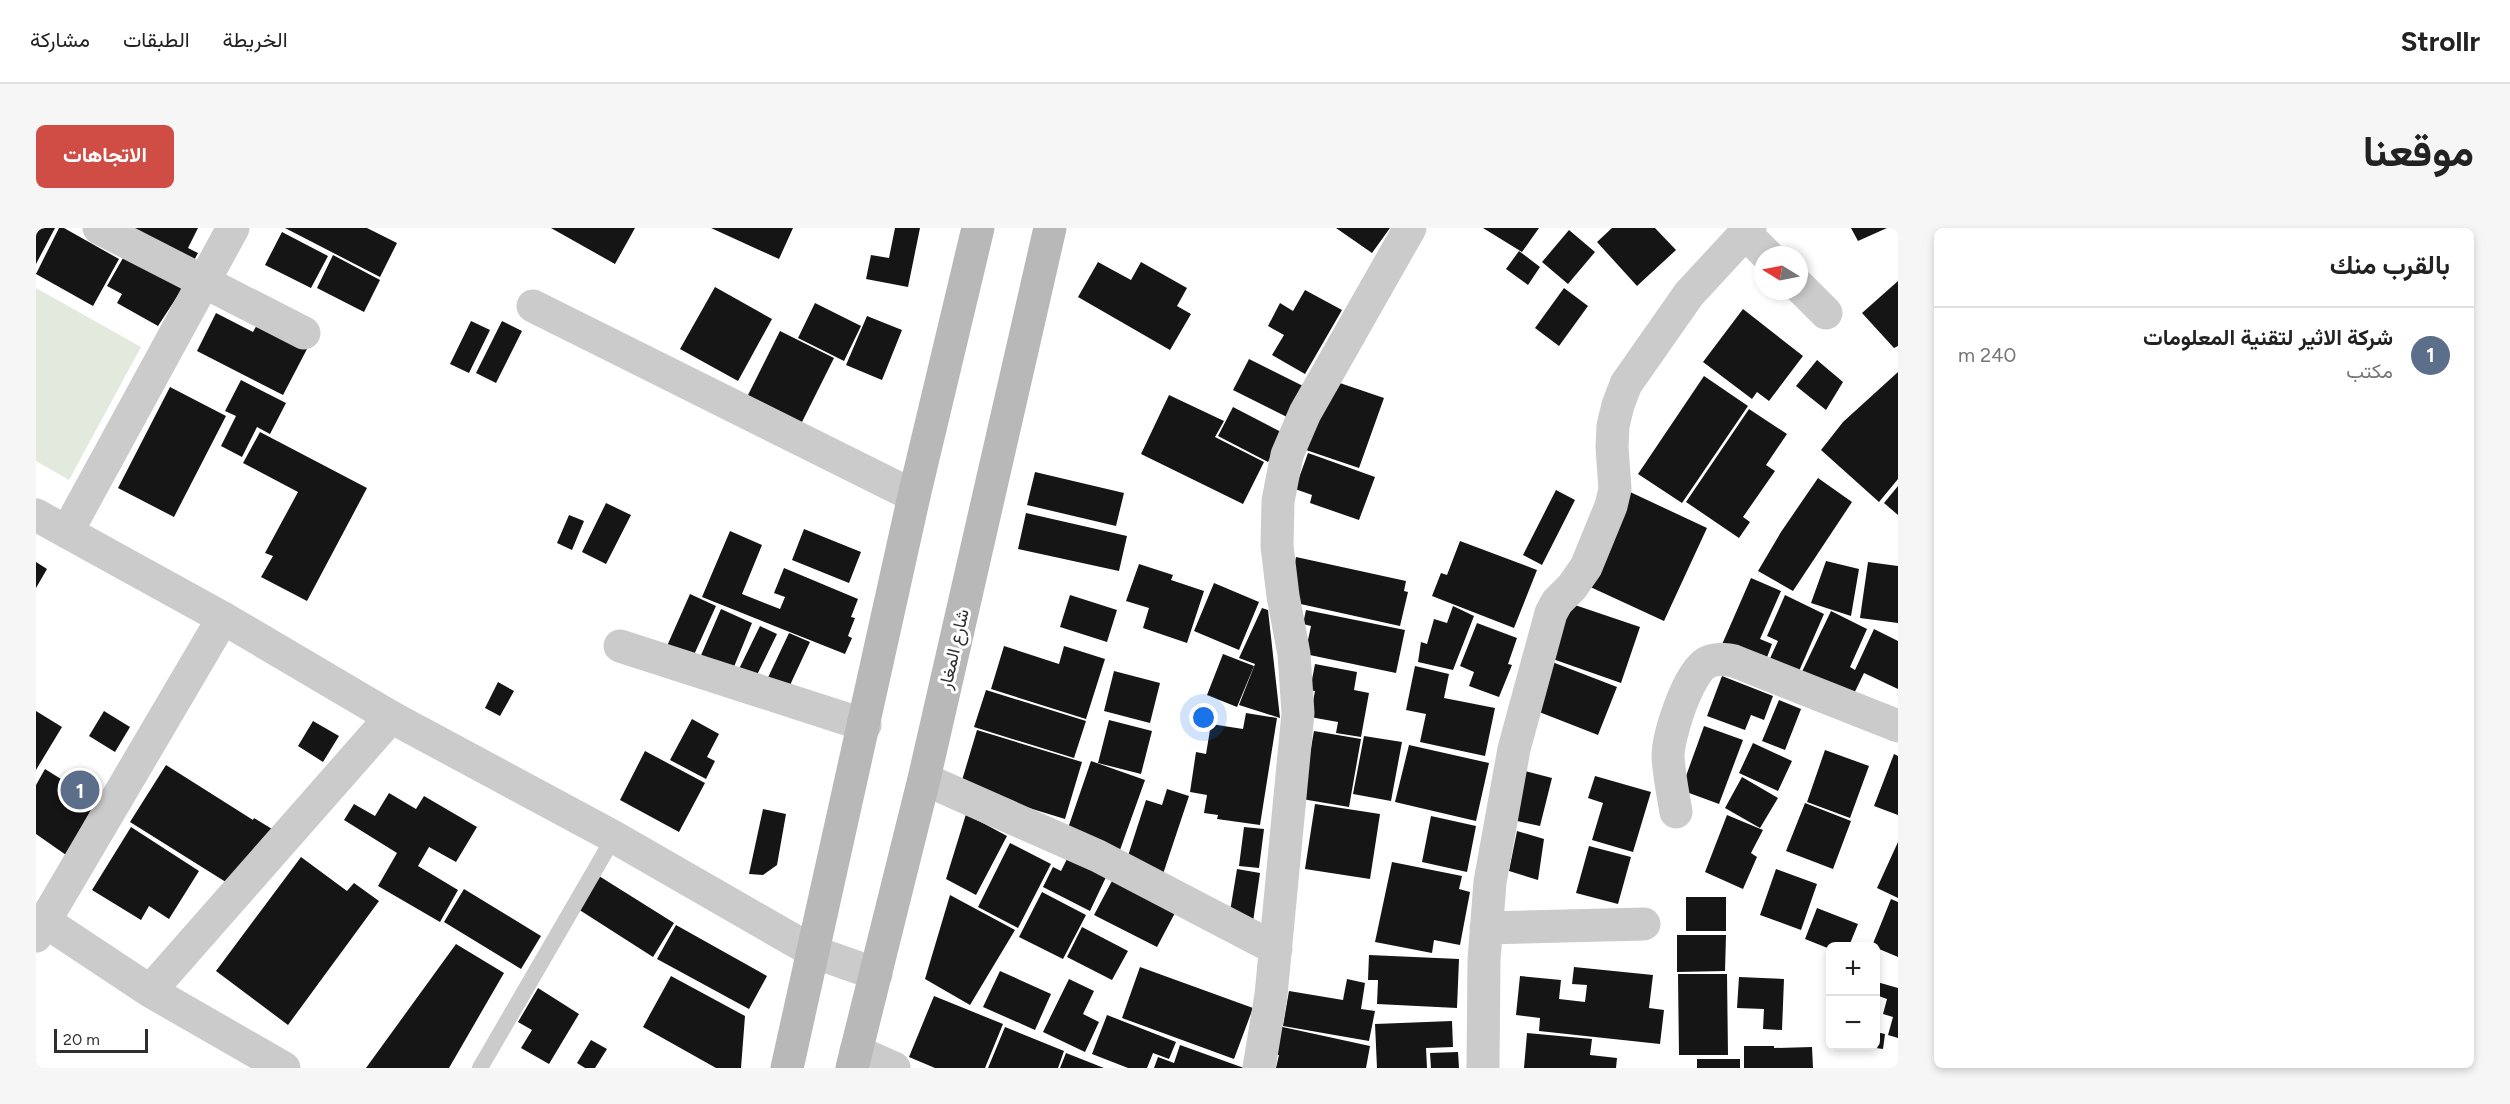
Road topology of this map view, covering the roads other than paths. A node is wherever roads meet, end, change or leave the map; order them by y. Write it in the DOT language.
graph roads {
  1 [pos="99,228"];
  2 [pos="233,228"];
  3 [pos="978,228"];
  4 [pos="1050,228"];
  5 [pos="1410,228"];
  6 [pos="1754,239"];
  7 [pos="203,282"];
  8 [pos="1808,295"];
  9 [pos="533,306"];
  10 [pos="1826,314"];
  11 [pos="304,333"];
  12 [pos="914,496"];
  13 [pos="36,515"];
  14 [pos="67,532"];
  15 [pos="224,618"];
  16 [pos="620,646"];
  17 [pos="391,717"];
  18 [pos="864,725"];
  19 [pos="1898,726"];
  20 [pos="924,779"];
  21 [pos="1676,812"];
  22 [pos="614,837"];
  23 [pos="1644,924"];
  24 [pos="1486,928"];
  25 [pos="41,929"];
  26 [pos="1276,949"];
  27 [pos="814,952"];
  28 [pos="876,974"];
  29 [pos="150,991"];
  30 [pos="854,1059"];
  31 [pos="284,1068"];
  32 [pos="480,1068"];
  33 [pos="787,1068"];
  34 [pos="894,1068"];
  35 [pos="1259,1068"];
  36 [pos="1483,1068"];
  1 -- 7 [label="street"];
  2 -- 7 [label="street"];
  3 -- 12 [label="main road"];
  4 -- 20 [label="main road, شارع المغار"];
  5 -- 26 [label="street"];
  6 -- 24 [label="street"];
  7 -- 11 [label="street"];
  7 -- 14 [label="street"];
  8 -- 10 [label="street"];
  9 -- 12 [label="street"];
  12 -- 18 [label="main road"];
  13 -- 14 [label="street"];
  14 -- 15 [label="street"];
  15 -- 17 [label="street"];
  15 -- 25 [label="street"];
  16 -- 18 [label="street"];
  17 -- 22 [label="street"];
  17 -- 29 [label="street"];
  18 -- 27 [label="main road"];
  19 -- 21 [label="street"];
  20 -- 26 [label="street"];
  20 -- 28 [label="main road, شارع المغار"];
  22 -- 27 [label="street"];
  22 -- 32 [label="lane"];
  23 -- 24 [label="street"];
  24 -- 36 [label="street"];
  25 -- 29 [label="street"];
  26 -- 35 [label="street"];
  27 -- 28 [label="street"];
  27 -- 33 [label="main road"];
  28 -- 30 [label="main road, شارع المغار"];
  29 -- 31 [label="street"];
  30 -- 34 [label="street"];
}
